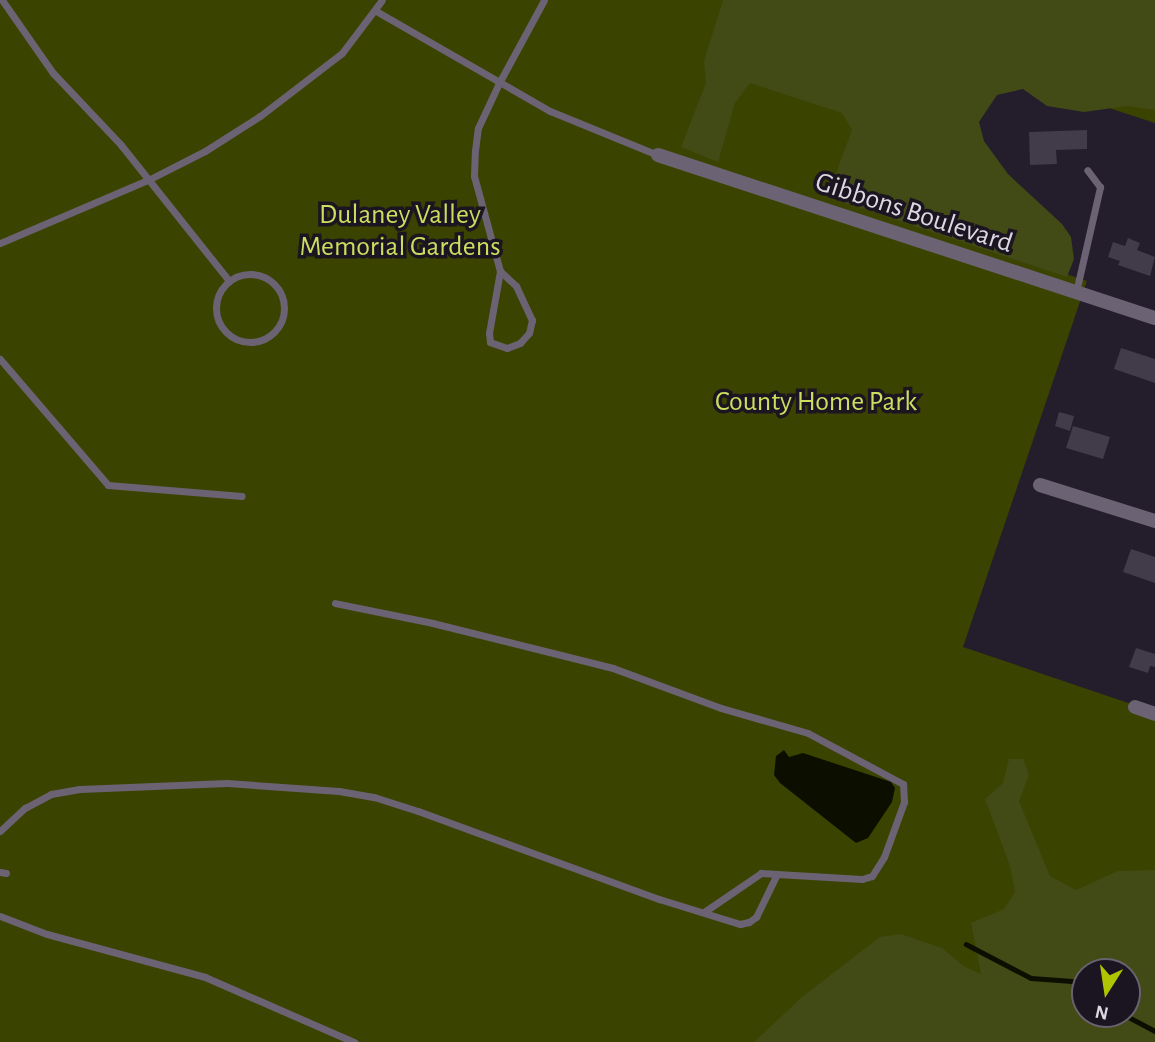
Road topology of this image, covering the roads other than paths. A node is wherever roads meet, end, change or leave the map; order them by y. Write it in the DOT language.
graph roads {
  1 [pos="2,0"];
  2 [pos="382,0"];
  3 [pos="544,0"];
  4 [pos="376,11"];
  5 [pos="499,83"];
  6 [pos="658,155"];
  7 [pos="1087,170"];
  8 [pos="150,179"];
  9 [pos="0,243"];
  10 [pos="500,271"];
  11 [pos="229,281"];
  12 [pos="1076,292"];
  13 [pos="1155,318"];
  14 [pos="0,359"];
  15 [pos="1040,485"];
  16 [pos="242,496"];
  17 [pos="1155,521"];
  18 [pos="335,603"];
  19 [pos="1135,707"];
  20 [pos="1155,714"];
  21 [pos="0,831"];
  22 [pos="777,874"];
  23 [pos="704,912"];
  24 [pos="0,916"];
  25 [pos="354,1042"];
  1 -- 8 [label="lane"];
  2 -- 4 [label="lane"];
  3 -- 5 [label="lane"];
  4 -- 5 [label="lane"];
  4 -- 8 [label="lane"];
  5 -- 6 [label="lane"];
  5 -- 10 [label="lane"];
  6 -- 12 [label="street, Gibbons Boulevard"];
  7 -- 12 [label="lane"];
  8 -- 9 [label="lane"];
  8 -- 11 [label="lane"];
  10 -- 10 [label="lane"];
  11 -- 11 [label="lane"];
  12 -- 13 [label="street, Gibbons Boulevard"];
  14 -- 16 [label="lane"];
  15 -- 17 [label="street"];
  18 -- 22 [label="lane"];
  19 -- 20 [label="street"];
  21 -- 23 [label="lane"];
  22 -- 23 [label="lane"];
  22 -- 23 [label="lane"];
  24 -- 25 [label="lane"];
}
